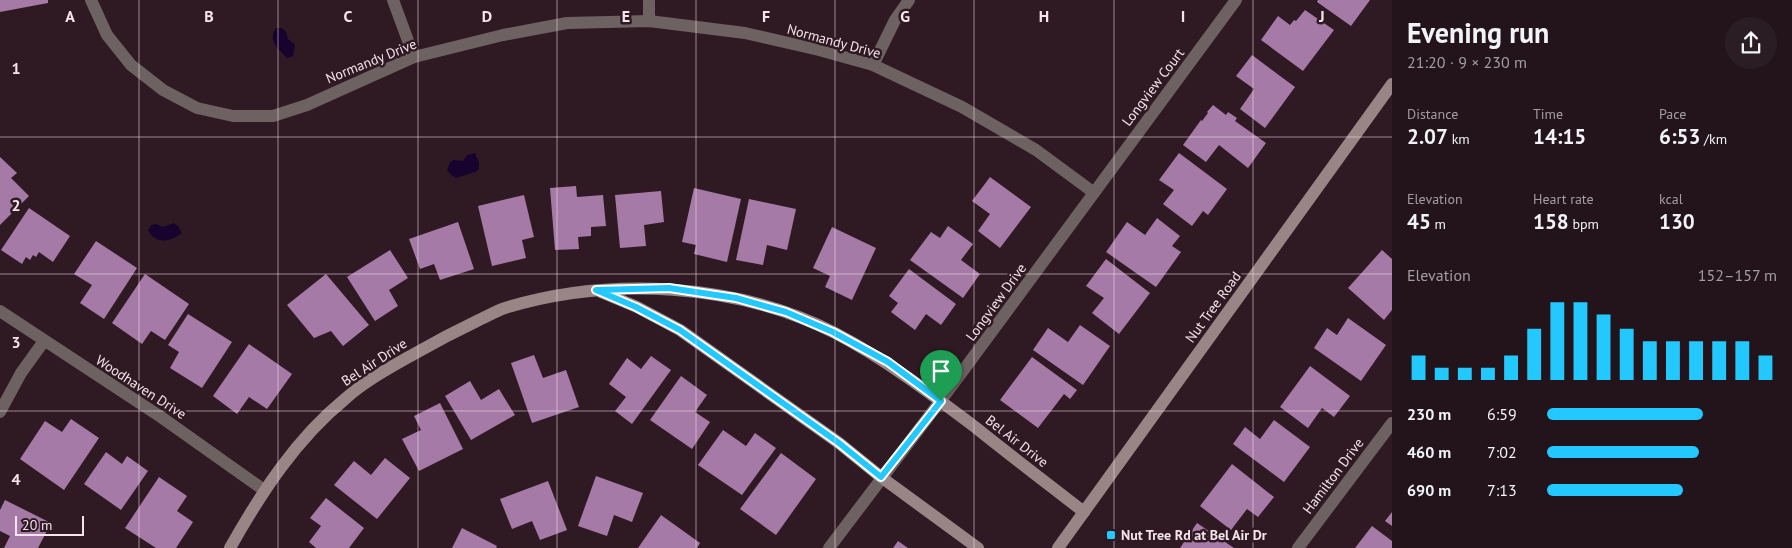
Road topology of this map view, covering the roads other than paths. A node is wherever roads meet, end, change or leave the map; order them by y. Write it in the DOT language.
graph roads {
  1 [pos="92,0"];
  2 [pos="393,0"];
  3 [pos="649,0"];
  4 [pos="909,0"];
  5 [pos="1236,0"];
  6 [pos="649,21"];
  7 [pos="414,57"];
  8 [pos="873,65"];
  9 [pos="1392,84"];
  10 [pos="1094,192"];
  11 [pos="596,290"];
  12 [pos="0,311"];
  13 [pos="44,341"];
  14 [pos="941,401"];
  15 [pos="0,412"];
  16 [pos="1392,423"];
  17 [pos="881,477"];
  18 [pos="264,490"];
  19 [pos="1084,512"];
  20 [pos="230,548"];
  21 [pos="829,548"];
  22 [pos="978,548"];
  23 [pos="1058,548"];
  24 [pos="1298,548"];
  1 -- 7 [label="street, Normandy Drive"];
  2 -- 7 [label="street"];
  3 -- 6 [label="street"];
  4 -- 8 [label="street"];
  5 -- 10 [label="street, Longview Court"];
  6 -- 7 [label="street, Normandy Drive"];
  6 -- 8 [label="street, Normandy Drive"];
  8 -- 10 [label="street, Normandy Drive"];
  9 -- 19 [label="street, Nut Tree Road"];
  10 -- 14 [label="street, Longview Drive"];
  11 -- 14 [label="street, Bel Air Drive"];
  11 -- 17 [label="street"];
  11 -- 18 [label="street, Bel Air Drive"];
  12 -- 13 [label="street, Woodhaven Drive"];
  13 -- 15 [label="street"];
  13 -- 18 [label="street, Woodhaven Drive"];
  14 -- 17 [label="street, Longview Drive"];
  14 -- 19 [label="street, Bel Air Drive"];
  16 -- 24 [label="street, Hamilton Drive"];
  17 -- 21 [label="street, Longview Drive"];
  17 -- 22 [label="street"];
  18 -- 20 [label="street, Bel Air Drive"];
  19 -- 23 [label="street, Nut Tree Road"];
}
